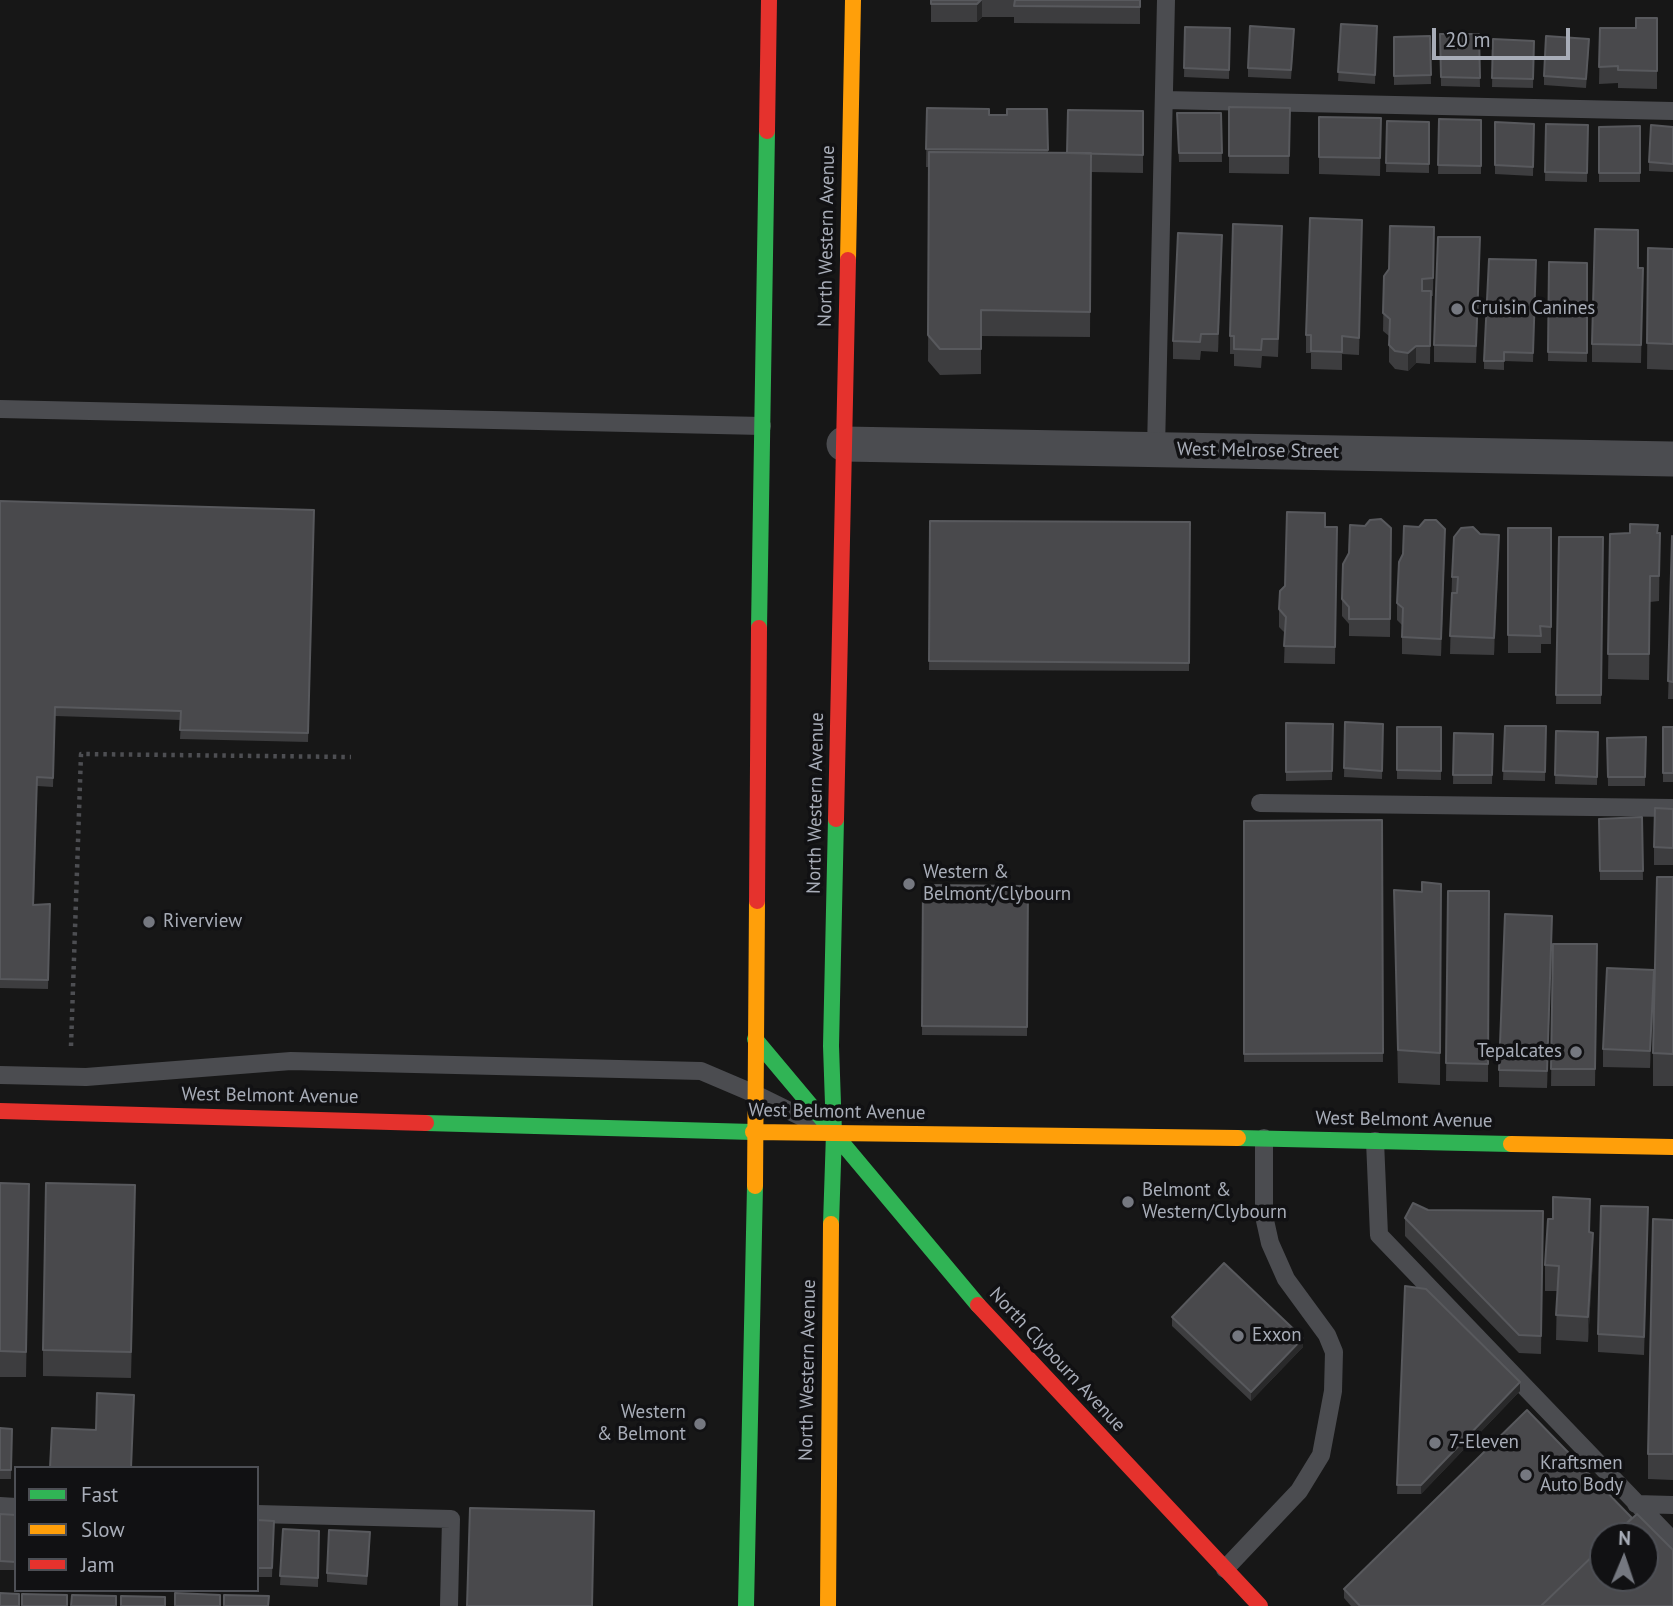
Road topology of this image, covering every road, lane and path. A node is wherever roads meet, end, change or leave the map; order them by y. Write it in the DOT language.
graph roads {
  1 [pos="769,0"];
  2 [pos="853,0"];
  3 [pos="1166,0"];
  4 [pos="1164,100"];
  5 [pos="1673,111"];
  6 [pos="0,409"];
  7 [pos="762,426"];
  8 [pos="844,444"];
  9 [pos="1156,449"];
  10 [pos="1673,459"];
  11 [pos="351,757"];
  12 [pos="1260,803"];
  13 [pos="1673,808"];
  14 [pos="755,1039"];
  15 [pos="71,1055"];
  16 [pos="0,1075"];
  17 [pos="755,1094"];
  18 [pos="0,1111"];
  19 [pos="755,1131"];
  20 [pos="834,1133"];
  21 [pos="1264,1138"];
  22 [pos="1375,1141"];
  23 [pos="1673,1146"];
  24 [pos="1636,1504"];
  25 [pos="1673,1505"];
  26 [pos="259,1514"];
  27 [pos="1673,1541"];
  28 [pos="1224,1569"];
  29 [pos="449,1606"];
  30 [pos="746,1606"];
  31 [pos="828,1606"];
  32 [pos="1260,1606"];
  1 -- 7 [label="main road"];
  2 -- 8 [label="main road, North Western Avenue"];
  3 -- 4 [label="lane"];
  4 -- 5 [label="lane"];
  4 -- 9 [label="lane"];
  6 -- 7 [label="lane"];
  7 -- 14 [label="main road"];
  8 -- 9 [label="street, West Melrose Street"];
  8 -- 20 [label="main road, North Western Avenue"];
  9 -- 10 [label="street, West Melrose Street"];
  11 -- 15 [label="path"];
  12 -- 13 [label="lane"];
  14 -- 17 [label="main road"];
  14 -- 20 [label="main road, North Clybourn Avenue"];
  16 -- 17 [label="lane"];
  17 -- 19 [label="main road"];
  17 -- 20 [label="lane"];
  18 -- 19 [label="main road, West Belmont Avenue"];
  19 -- 20 [label="main road, West Belmont Avenue"];
  19 -- 30 [label="main road"];
  20 -- 21 [label="main road, West Belmont Avenue"];
  20 -- 28 [label="main road, North Clybourn Avenue"];
  20 -- 31 [label="main road, North Western Avenue"];
  21 -- 22 [label="main road, West Belmont Avenue"];
  21 -- 28 [label="lane"];
  22 -- 23 [label="main road, West Belmont Avenue"];
  22 -- 24 [label="lane"];
  24 -- 25 [label="lane"];
  24 -- 27 [label="lane"];
  26 -- 29 [label="lane"];
  28 -- 32 [label="main road, North Clybourn Avenue"];
}
